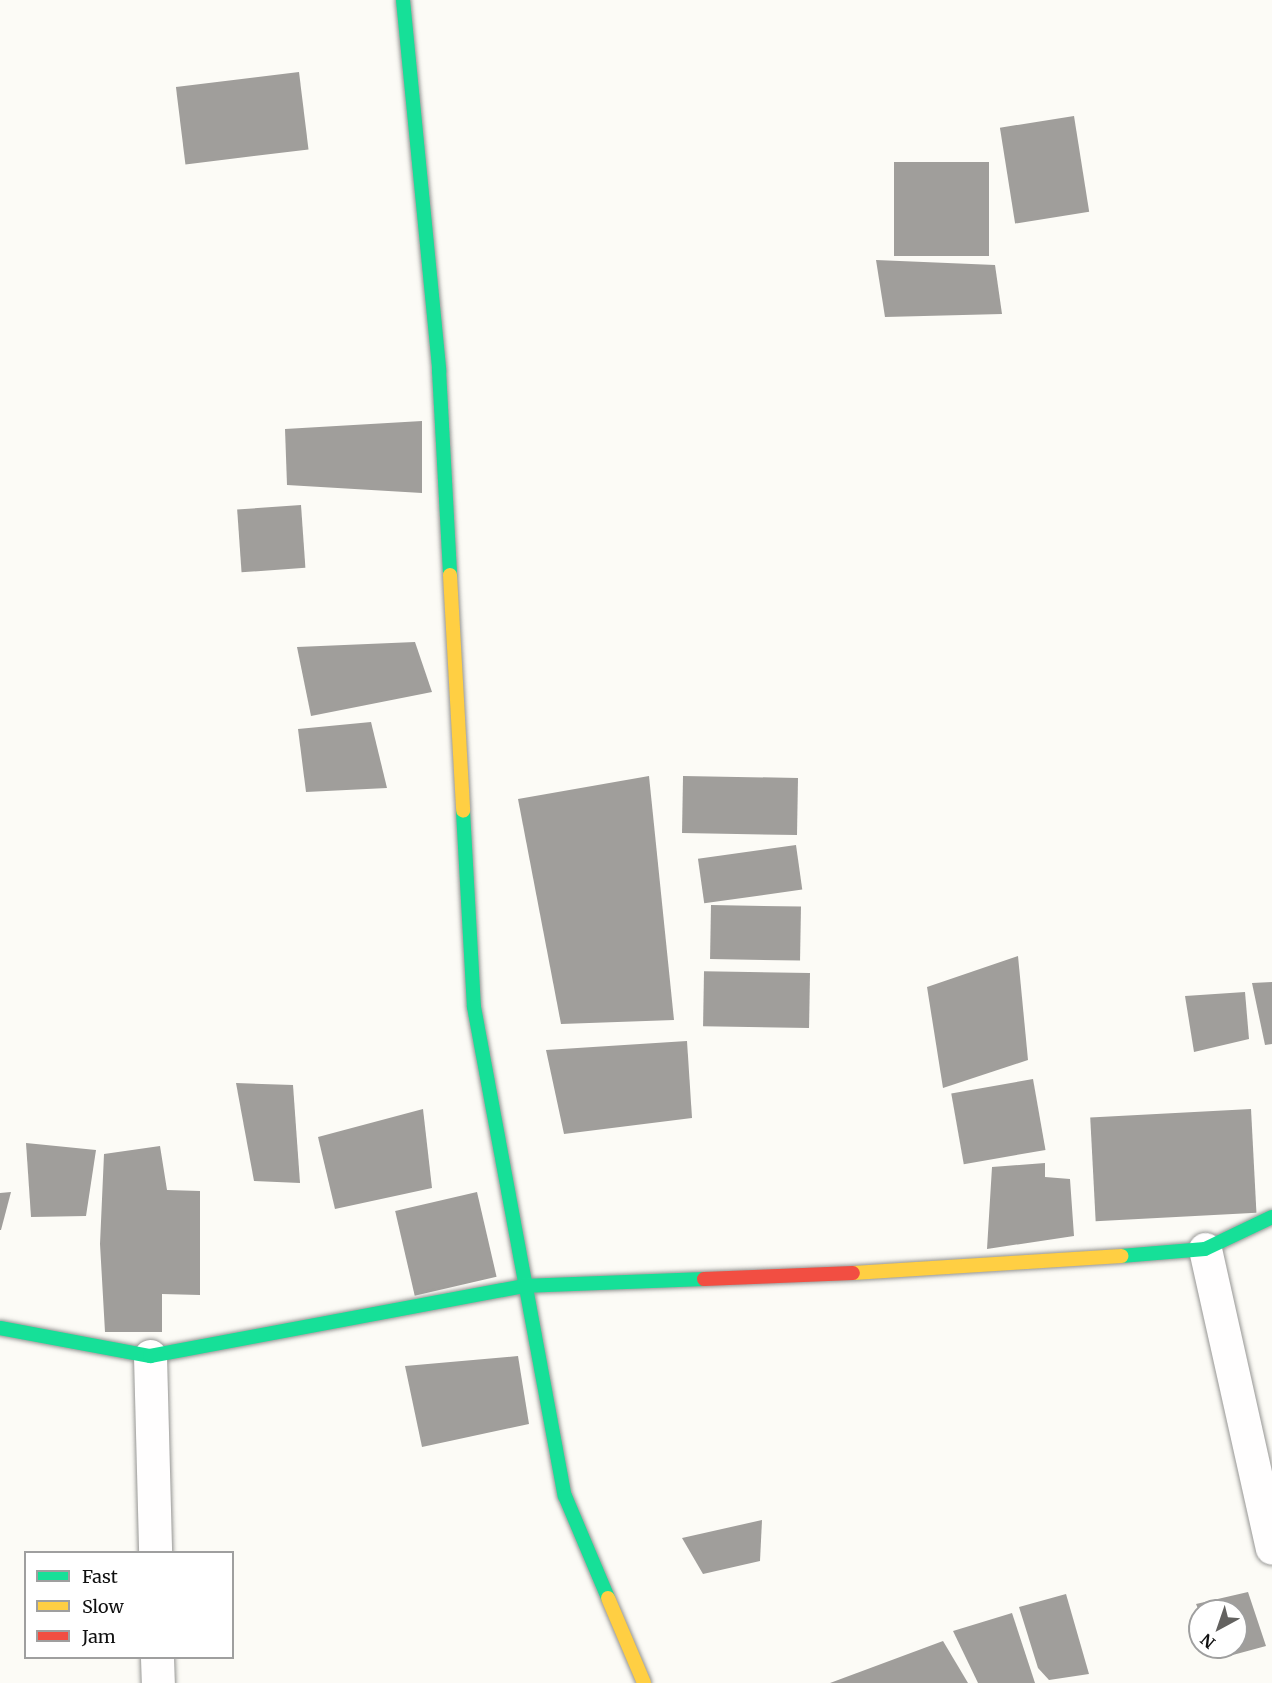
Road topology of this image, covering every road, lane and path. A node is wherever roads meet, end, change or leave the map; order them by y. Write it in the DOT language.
graph roads {
  1 [pos="403,0"];
  2 [pos="1272,1217"];
  3 [pos="1205,1249"];
  4 [pos="523,1286"];
  5 [pos="0,1328"];
  6 [pos="150,1356"];
  7 [pos="1272,1548"];
  8 [pos="155,1551"];
  9 [pos="157,1659"];
  10 [pos="158,1683"];
  11 [pos="644,1683"];
  1 -- 4 [label="street"];
  2 -- 3 [label="street"];
  3 -- 4 [label="street"];
  3 -- 7 [label="street"];
  4 -- 6 [label="street"];
  4 -- 11 [label="street"];
  5 -- 6 [label="street"];
  6 -- 8 [label="street"];
  9 -- 10 [label="street"];
}
